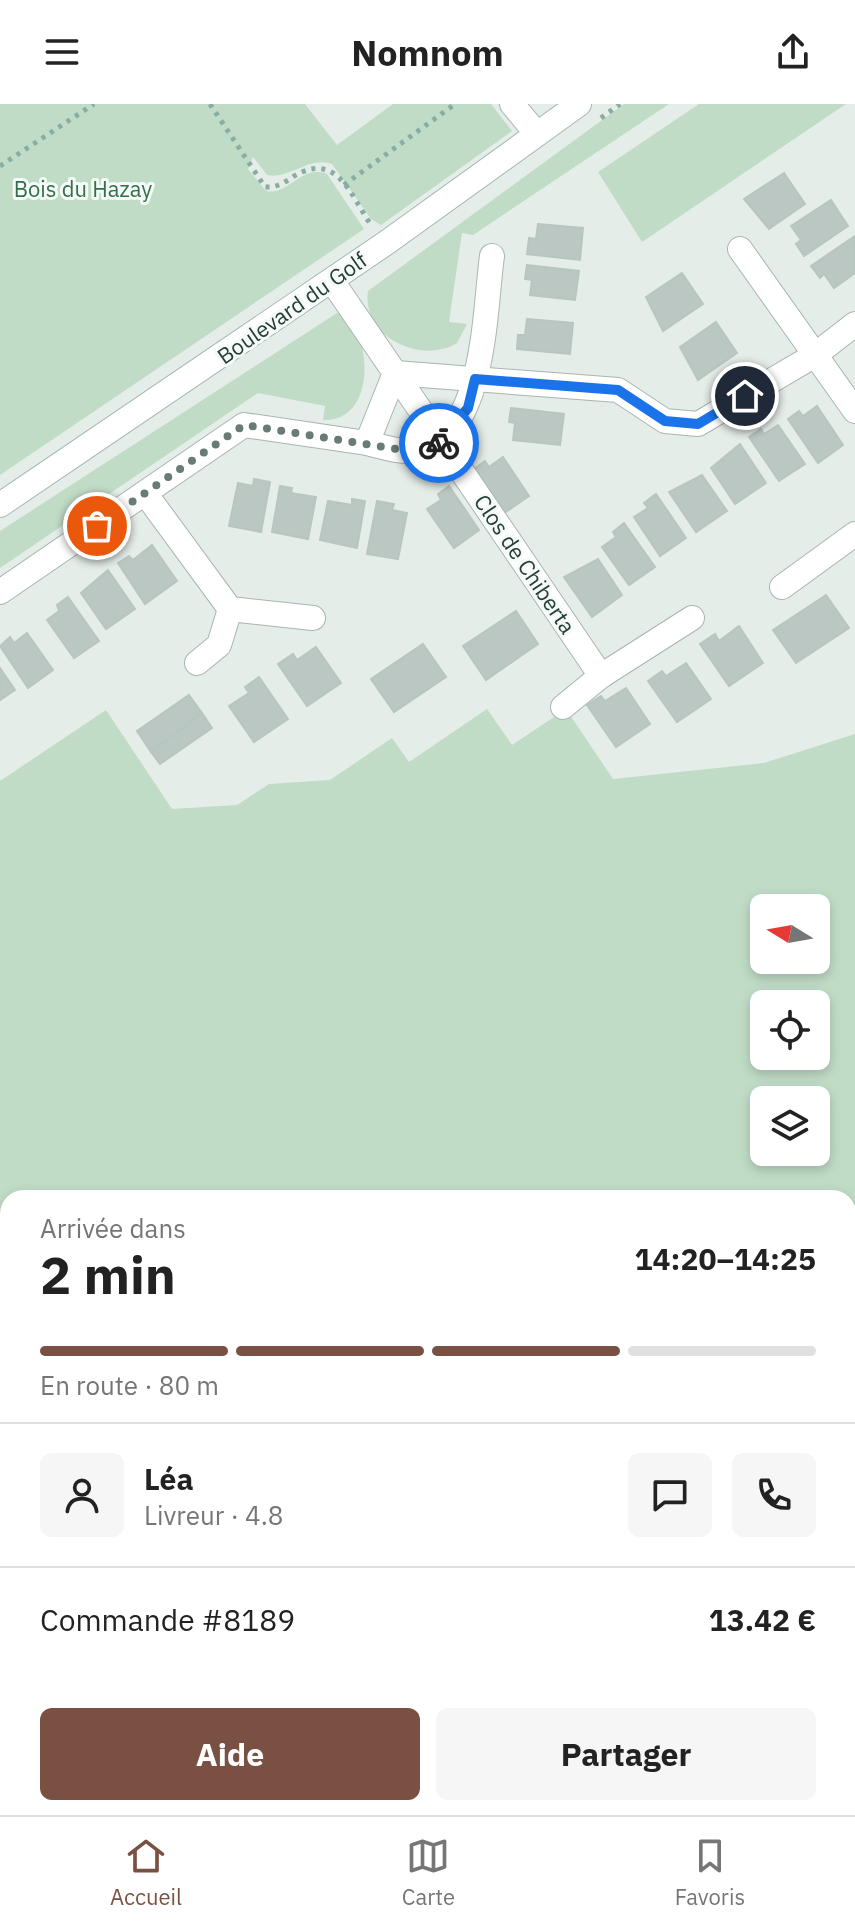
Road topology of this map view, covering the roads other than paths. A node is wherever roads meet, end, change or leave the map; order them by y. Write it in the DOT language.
graph roads {
  1 [pos="512,104"];
  2 [pos="579,104"];
  3 [pos="537,134"];
  4 [pos="740,249"];
  5 [pos="492,256"];
  6 [pos="332,281"];
  7 [pos="855,324"];
  8 [pos="815,355"];
  9 [pos="395,373"];
  10 [pos="475,379"];
  11 [pos="855,411"];
  12 [pos="442,442"];
  13 [pos="367,443"];
  14 [pos="145,493"];
  15 [pos="0,505"];
  16 [pos="855,534"];
  17 [pos="782,587"];
  18 [pos="0,592"];
  19 [pos="230,609"];
  20 [pos="313,618"];
  21 [pos="692,618"];
  22 [pos="197,663"];
  23 [pos="601,676"];
  24 [pos="563,707"];
  1 -- 3 [label="street"];
  2 -- 3 [label="street, Boulevard du Golf"];
  3 -- 6 [label="street, Boulevard du Golf"];
  4 -- 8 [label="street"];
  5 -- 10 [label="street"];
  6 -- 9 [label="street, Clos de Chiberta"];
  6 -- 15 [label="street, Boulevard du Golf"];
  7 -- 8 [label="street"];
  8 -- 10 [label="street"];
  8 -- 11 [label="street"];
  9 -- 10 [label="street"];
  9 -- 12 [label="street, Clos de Chiberta"];
  9 -- 13 [label="street"];
  10 -- 12 [label="street"];
  12 -- 13 [label="street"];
  12 -- 23 [label="street, Clos de Chiberta"];
  13 -- 14 [label="street"];
  14 -- 18 [label="street"];
  14 -- 19 [label="street"];
  16 -- 17 [label="street"];
  19 -- 20 [label="street"];
  19 -- 22 [label="street"];
  21 -- 23 [label="street"];
  23 -- 24 [label="street"];
}
